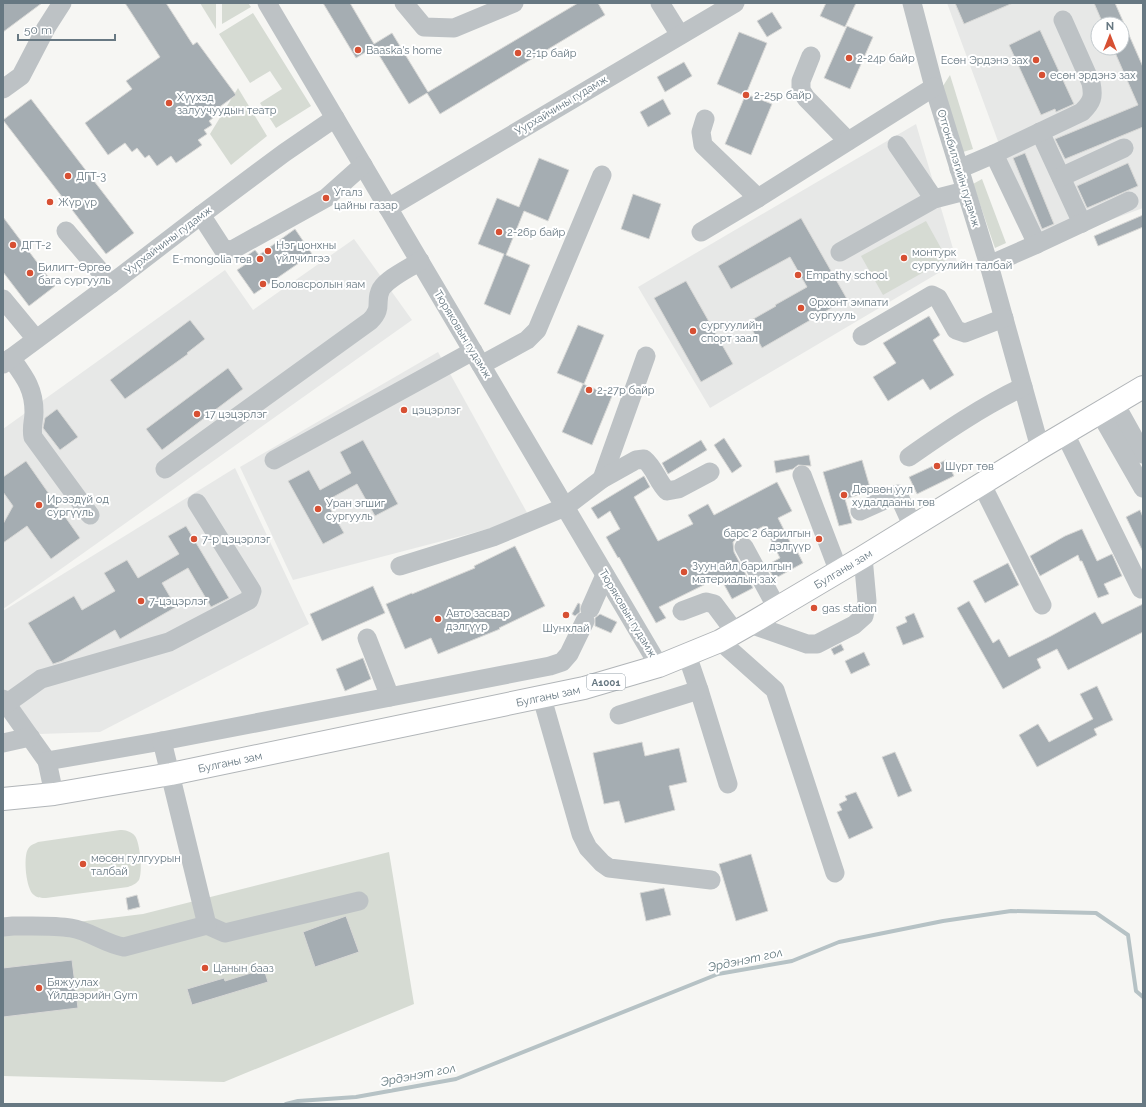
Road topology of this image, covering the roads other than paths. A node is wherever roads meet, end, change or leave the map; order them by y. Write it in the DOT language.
graph roads {
  1 [pos="62,3"];
  2 [pos="267,3"];
  3 [pos="404,3"];
  4 [pos="514,3"];
  5 [pos="660,3"];
  6 [pos="734,3"];
  7 [pos="912,3"];
  8 [pos="1063,20"];
  9 [pos="680,35"];
  10 [pos="811,56"];
  11 [pos="934,87"];
  12 [pos="3,89"];
  13 [pos="335,118"];
  14 [pos="706,119"];
  15 [pos="1040,132"];
  16 [pos="848,141"];
  17 [pos="897,145"];
  18 [pos="1124,148"];
  19 [pos="994,154"];
  20 [pos="363,165"];
  21 [pos="959,169"];
  22 [pos="602,175"];
  23 [pos="1061,177"];
  24 [pos="965,190"];
  25 [pos="758,198"];
  26 [pos="934,199"];
  27 [pos="1129,201"];
  28 [pos="388,208"];
  29 [pos="201,215"];
  30 [pos="1082,223"];
  31 [pos="66,231"];
  32 [pos="701,232"];
  33 [pos="1037,244"];
  34 [pos="840,252"];
  35 [pos="420,261"];
  36 [pos="989,265"];
  37 [pos="111,284"];
  38 [pos="3,299"];
  39 [pos="1004,318"];
  40 [pos="862,336"];
  41 [pos="36,339"];
  42 [pos="646,356"];
  43 [pos="477,358"];
  44 [pos="7,361"];
  45 [pos="1023,387"];
  46 [pos="1143,387"];
  47 [pos="1107,409"];
  48 [pos="1065,434"];
  49 [pos="1040,448"];
  50 [pos="1143,454"];
  51 [pos="909,456"];
  52 [pos="274,460"];
  53 [pos="165,469"];
  54 [pos="710,472"];
  55 [pos="802,475"];
  56 [pos="602,480"];
  57 [pos="982,485"];
  58 [pos="1143,488"];
  59 [pos="197,503"];
  60 [pos="565,506"];
  61 [pos="860,511"];
  62 [pos="90,515"];
  63 [pos="913,527"];
  64 [pos="744,547"];
  65 [pos="863,557"];
  66 [pos="400,566"];
  67 [pos="839,572"];
  68 [pos="606,575"];
  69 [pos="1141,590"];
  70 [pos="1042,605"];
  71 [pos="777,608"];
  72 [pos="682,611"];
  73 [pos="735,632"];
  74 [pos="367,638"];
  75 [pos="687,655"];
  76 [pos="659,666"];
  77 [pos="512,674"];
  78 [pos="490,678"];
  79 [pos="699,690"];
  80 [pos="390,697"];
  81 [pos="542,698"];
  82 [pos="5,702"];
  83 [pos="507,704"];
  84 [pos="619,715"];
  85 [pos="30,737"];
  86 [pos="162,741"];
  87 [pos="3,743"];
  88 [pos="47,761"];
  89 [pos="171,774"];
  90 [pos="728,784"];
  91 [pos="54,794"];
  92 [pos="3,799"];
  93 [pos="835,873"];
  94 [pos="711,880"];
  95 [pos="359,901"];
  96 [pos="207,925"];
  97 [pos="3,927"];
  1 -- 12 [label="street"];
  2 -- 13 [label="street, Тюряковын гудамж"];
  3 -- 4 [label="street"];
  5 -- 9 [label="street"];
  6 -- 9 [label="street, Уурхайчины гудамж"];
  7 -- 11 [label="street, Отгонбилэгийн гудамж"];
  8 -- 15 [label="street"];
  9 -- 28 [label="street, Уурхайчины гудамж"];
  10 -- 16 [label="street"];
  11 -- 16 [label="street"];
  11 -- 21 [label="street, Отгонбилэгийн гудамж"];
  13 -- 20 [label="street, Тюряковын гудамж"];
  13 -- 29 [label="street, Уурхайчины гудамж"];
  14 -- 25 [label="street"];
  15 -- 19 [label="street"];
  15 -- 23 [label="street"];
  16 -- 25 [label="street"];
  17 -- 26 [label="street"];
  18 -- 23 [label="street"];
  19 -- 21 [label="street"];
  19 -- 33 [label="street"];
  20 -- 28 [label="street, Тюряковын гудамж"];
  20 -- 29 [label="street"];
  21 -- 24 [label="street, Отгонбилэгийн гудамж"];
  22 -- 43 [label="street"];
  23 -- 30 [label="street"];
  24 -- 26 [label="street"];
  24 -- 36 [label="street, Отгонбилэгийн гудамж"];
  25 -- 32 [label="street"];
  26 -- 34 [label="street"];
  27 -- 30 [label="street"];
  28 -- 35 [label="street, Тюряковын гудамж"];
  29 -- 37 [label="street, Уурхайчины гудамж"];
  30 -- 33 [label="street"];
  31 -- 37 [label="street"];
  33 -- 36 [label="street"];
  35 -- 43 [label="street, Тюряковын гудамж"];
  35 -- 53 [label="street"];
  36 -- 39 [label="street, Отгонбилэгийн гудамж"];
  37 -- 41 [label="street, Уурхайчины гудамж"];
  38 -- 41 [label="street"];
  39 -- 40 [label="street"];
  39 -- 45 [label="street, Отгонбилэгийн гудамж"];
  41 -- 44 [label="street, Уурхайчины гудамж"];
  42 -- 56 [label="street"];
  43 -- 52 [label="street"];
  43 -- 60 [label="street, Тюряковын гудамж"];
  44 -- 62 [label="street"];
  45 -- 49 [label="street, Отгонбилэгийн гудамж"];
  45 -- 51 [label="street"];
  46 -- 47 [label="highway, Булганы зам / A1001"];
  47 -- 48 [label="highway, Булганы зам / A1001"];
  47 -- 50 [label="street"];
  47 -- 58 [label="street"];
  48 -- 49 [label="highway, Булганы зам / A1001"];
  48 -- 69 [label="street"];
  49 -- 57 [label="highway, Булганы зам / A1001"];
  54 -- 56 [label="street"];
  55 -- 67 [label="street"];
  56 -- 60 [label="street"];
  57 -- 63 [label="highway, Булганы зам / A1001"];
  57 -- 70 [label="street"];
  59 -- 82 [label="street"];
  60 -- 66 [label="street"];
  60 -- 68 [label="street, Тюряковын гудамж"];
  61 -- 63 [label="street"];
  63 -- 65 [label="highway, Булганы зам / A1001"];
  64 -- 71 [label="street"];
  65 -- 67 [label="highway, Булганы зам / A1001"];
  65 -- 73 [label="street"];
  67 -- 71 [label="highway, Булганы зам / A1001"];
  68 -- 76 [label="street, Тюряковын гудамж"];
  68 -- 77 [label="street"];
  71 -- 73 [label="highway, Булганы зам / A1001"];
  72 -- 73 [label="street"];
  73 -- 75 [label="highway, Булганы зам / A1001"];
  73 -- 93 [label="street"];
  74 -- 80 [label="street"];
  75 -- 76 [label="highway, Булганы зам / A1001"];
  75 -- 79 [label="street"];
  76 -- 81 [label="highway, Булганы зам / A1001"];
  77 -- 78 [label="street"];
  77 -- 83 [label="street"];
  78 -- 80 [label="street"];
  78 -- 83 [label="street"];
  79 -- 84 [label="street"];
  79 -- 90 [label="street"];
  80 -- 86 [label="street"];
  81 -- 83 [label="highway, Булганы зам / A1001"];
  81 -- 94 [label="street"];
  82 -- 85 [label="street"];
  83 -- 89 [label="highway, Булганы зам / A1001"];
  85 -- 87 [label="street"];
  85 -- 88 [label="street"];
  86 -- 88 [label="street"];
  86 -- 89 [label="street"];
  88 -- 91 [label="street"];
  89 -- 91 [label="highway, Булганы зам / A1001"];
  89 -- 96 [label="street"];
  91 -- 92 [label="highway, Булганы зам / A1001"];
  95 -- 96 [label="street"];
  96 -- 97 [label="street"];
}
